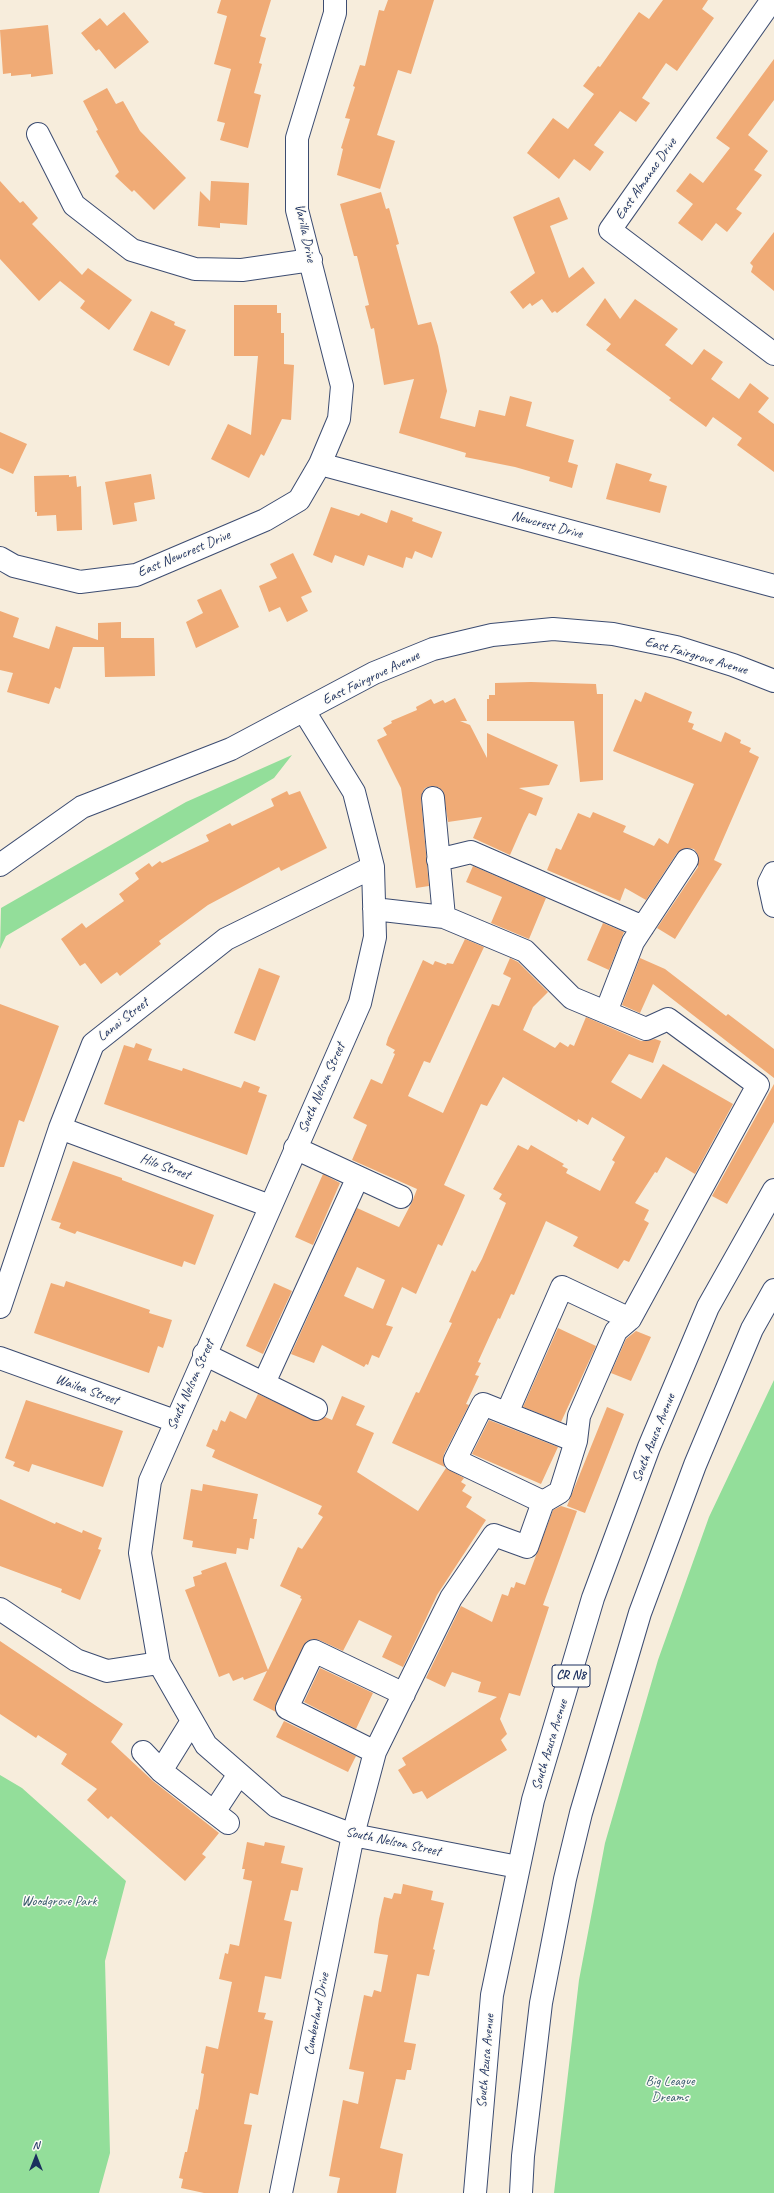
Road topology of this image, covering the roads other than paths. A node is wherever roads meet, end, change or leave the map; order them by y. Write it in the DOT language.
graph roads {
  1 [pos="335,0"];
  2 [pos="772,0"];
  3 [pos="38,134"];
  4 [pos="311,260"];
  5 [pos="774,354"];
  6 [pos="320,464"];
  7 [pos="0,558"];
  8 [pos="774,586"];
  9 [pos="774,681"];
  10 [pos="304,711"];
  11 [pos="433,798"];
  12 [pos="438,860"];
  13 [pos="687,860"];
  14 [pos="0,865"];
  15 [pos="373,867"];
  16 [pos="774,873"];
  17 [pos="774,906"];
  18 [pos="374,908"];
  19 [pos="444,918"];
  20 [pos="643,927"];
  21 [pos="606,1012"];
  22 [pos="60,1128"];
  23 [pos="296,1148"];
  24 [pos="358,1177"];
  25 [pos="774,1190"];
  26 [pos="401,1197"];
  27 [pos="270,1206"];
  28 [pos="774,1290"];
  29 [pos="0,1307"];
  30 [pos="630,1319"];
  31 [pos="204,1354"];
  32 [pos="0,1358"];
  33 [pos="264,1383"];
  34 [pos="316,1409"];
  35 [pos="507,1413"];
  36 [pos="175,1421"];
  37 [pos="576,1441"];
  38 [pos="543,1502"];
  39 [pos="0,1609"];
  40 [pos="159,1663"];
  41 [pos="404,1694"];
  42 [pos="192,1721"];
  43 [pos="143,1752"];
  44 [pos="375,1752"];
  45 [pos="161,1771"];
  46 [pos="239,1774"];
  47 [pos="353,1835"];
  48 [pos="518,1867"];
  49 [pos="281,2193"];
  50 [pos="475,2193"];
  51 [pos="521,2193"];
  1 -- 4 [label="street, Varilla Drive"];
  2 -- 5 [label="street, East Almanac Drive"];
  3 -- 4 [label="street"];
  4 -- 6 [label="street, Varilla Drive"];
  6 -- 7 [label="street, East Newcrest Drive"];
  6 -- 8 [label="street, Newcrest Drive"];
  9 -- 10 [label="street, East Fairgrove Avenue"];
  10 -- 14 [label="street, East Fairgrove Avenue"];
  10 -- 15 [label="street, South Nelson Street"];
  11 -- 12 [label="street"];
  12 -- 19 [label="street"];
  12 -- 20 [label="street"];
  13 -- 20 [label="street"];
  15 -- 18 [label="street, South Nelson Street"];
  15 -- 22 [label="street, Lanai Street"];
  16 -- 17 [label="street"];
  18 -- 19 [label="street"];
  18 -- 23 [label="street, South Nelson Street"];
  19 -- 21 [label="street"];
  20 -- 21 [label="street"];
  21 -- 30 [label="street"];
  22 -- 27 [label="street, Hilo Street"];
  22 -- 29 [label="street, Lanai Street"];
  23 -- 24 [label="street"];
  23 -- 27 [label="street, South Nelson Street"];
  24 -- 26 [label="street"];
  24 -- 33 [label="street"];
  25 -- 48 [label="street, South Azusa Avenue / CR N8"];
  27 -- 31 [label="street, South Nelson Street"];
  28 -- 51 [label="street"];
  30 -- 35 [label="street"];
  30 -- 37 [label="street"];
  31 -- 33 [label="street"];
  31 -- 36 [label="street, South Nelson Street"];
  32 -- 36 [label="street, Wailea Street"];
  33 -- 34 [label="street"];
  35 -- 37 [label="street"];
  35 -- 38 [label="street"];
  36 -- 40 [label="street, South Nelson Street"];
  37 -- 38 [label="street"];
  38 -- 41 [label="street, Cumberland Drive"];
  39 -- 40 [label="street"];
  40 -- 42 [label="street, South Nelson Street"];
  41 -- 44 [label="street, Cumberland Drive"];
  41 -- 44 [label="street"];
  42 -- 45 [label="street"];
  42 -- 46 [label="street, South Nelson Street"];
  43 -- 45 [label="street"];
  44 -- 47 [label="street, Cumberland Drive"];
  45 -- 46 [label="street"];
  46 -- 47 [label="street, South Nelson Street"];
  47 -- 48 [label="street, South Nelson Street"];
  47 -- 49 [label="street, Cumberland Drive"];
  48 -- 50 [label="street, South Azusa Avenue / CR N8"];
}
